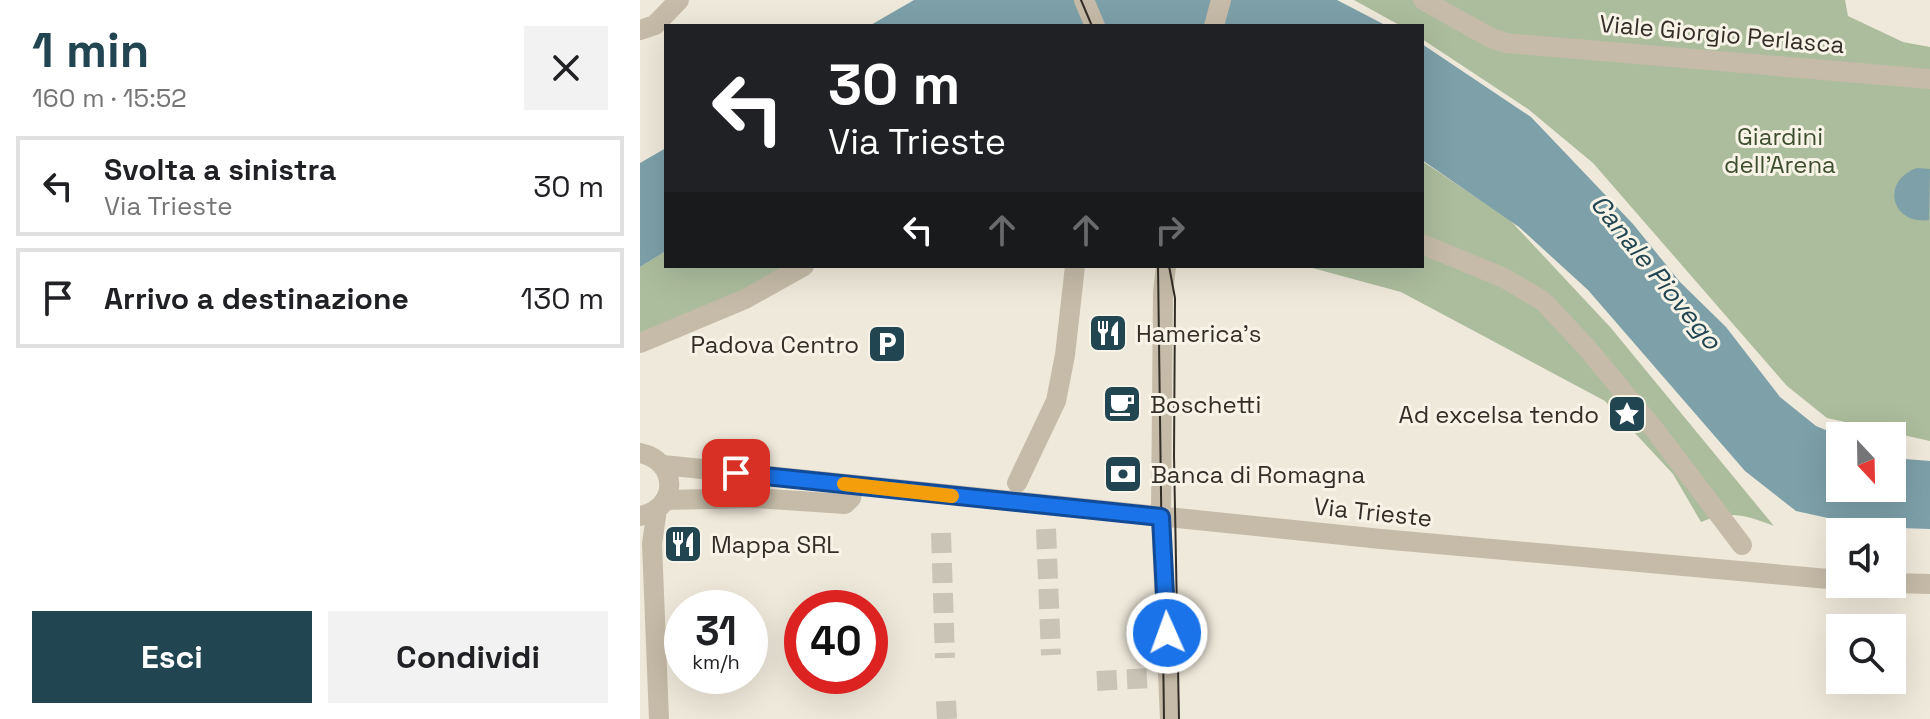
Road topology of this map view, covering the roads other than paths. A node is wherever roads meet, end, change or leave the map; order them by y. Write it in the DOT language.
graph roads {
  1 [pos="679,0"];
  2 [pos="1084,0"];
  3 [pos="1221,0"];
  4 [pos="1423,0"];
  5 [pos="1094,24"];
  6 [pos="1215,24"];
  7 [pos="640,30"];
  8 [pos="1930,79"];
  9 [pos="1424,245"];
  10 [pos="800,268"];
  11 [pos="1075,268"];
  12 [pos="1158,268"];
  13 [pos="1166,268"];
  14 [pos="1163,292"];
  15 [pos="640,343"];
  16 [pos="640,453"];
  17 [pos="663,465"];
  18 [pos="1017,483"];
  19 [pos="854,485"];
  20 [pos="654,508"];
  21 [pos="1161,517"];
  22 [pos="1742,545"];
  23 [pos="1826,579"];
  24 [pos="1906,583"];
  25 [pos="1930,584"];
  26 [pos="659,719"];
  27 [pos="1170,719"];
  1 -- 7 [label="street"];
  2 -- 5 [label="street"];
  3 -- 6 [label="street"];
  4 -- 8 [label="street, Viale Giorgio Perlasca"];
  9 -- 22 [label="street"];
  10 -- 15 [label="street"];
  11 -- 18 [label="street"];
  12 -- 14 [label="street"];
  13 -- 14 [label="street"];
  14 -- 21 [label="street"];
  16 -- 17 [label="street, Via Trieste"];
  17 -- 19 [label="street, Via Trieste"];
  17 -- 20 [label="street"];
  19 -- 20 [label="street"];
  19 -- 21 [label="street, Via Trieste"];
  20 -- 26 [label="street"];
  21 -- 23 [label="street, Via Trieste"];
  21 -- 27 [label="street"];
  24 -- 25 [label="street"];
}
